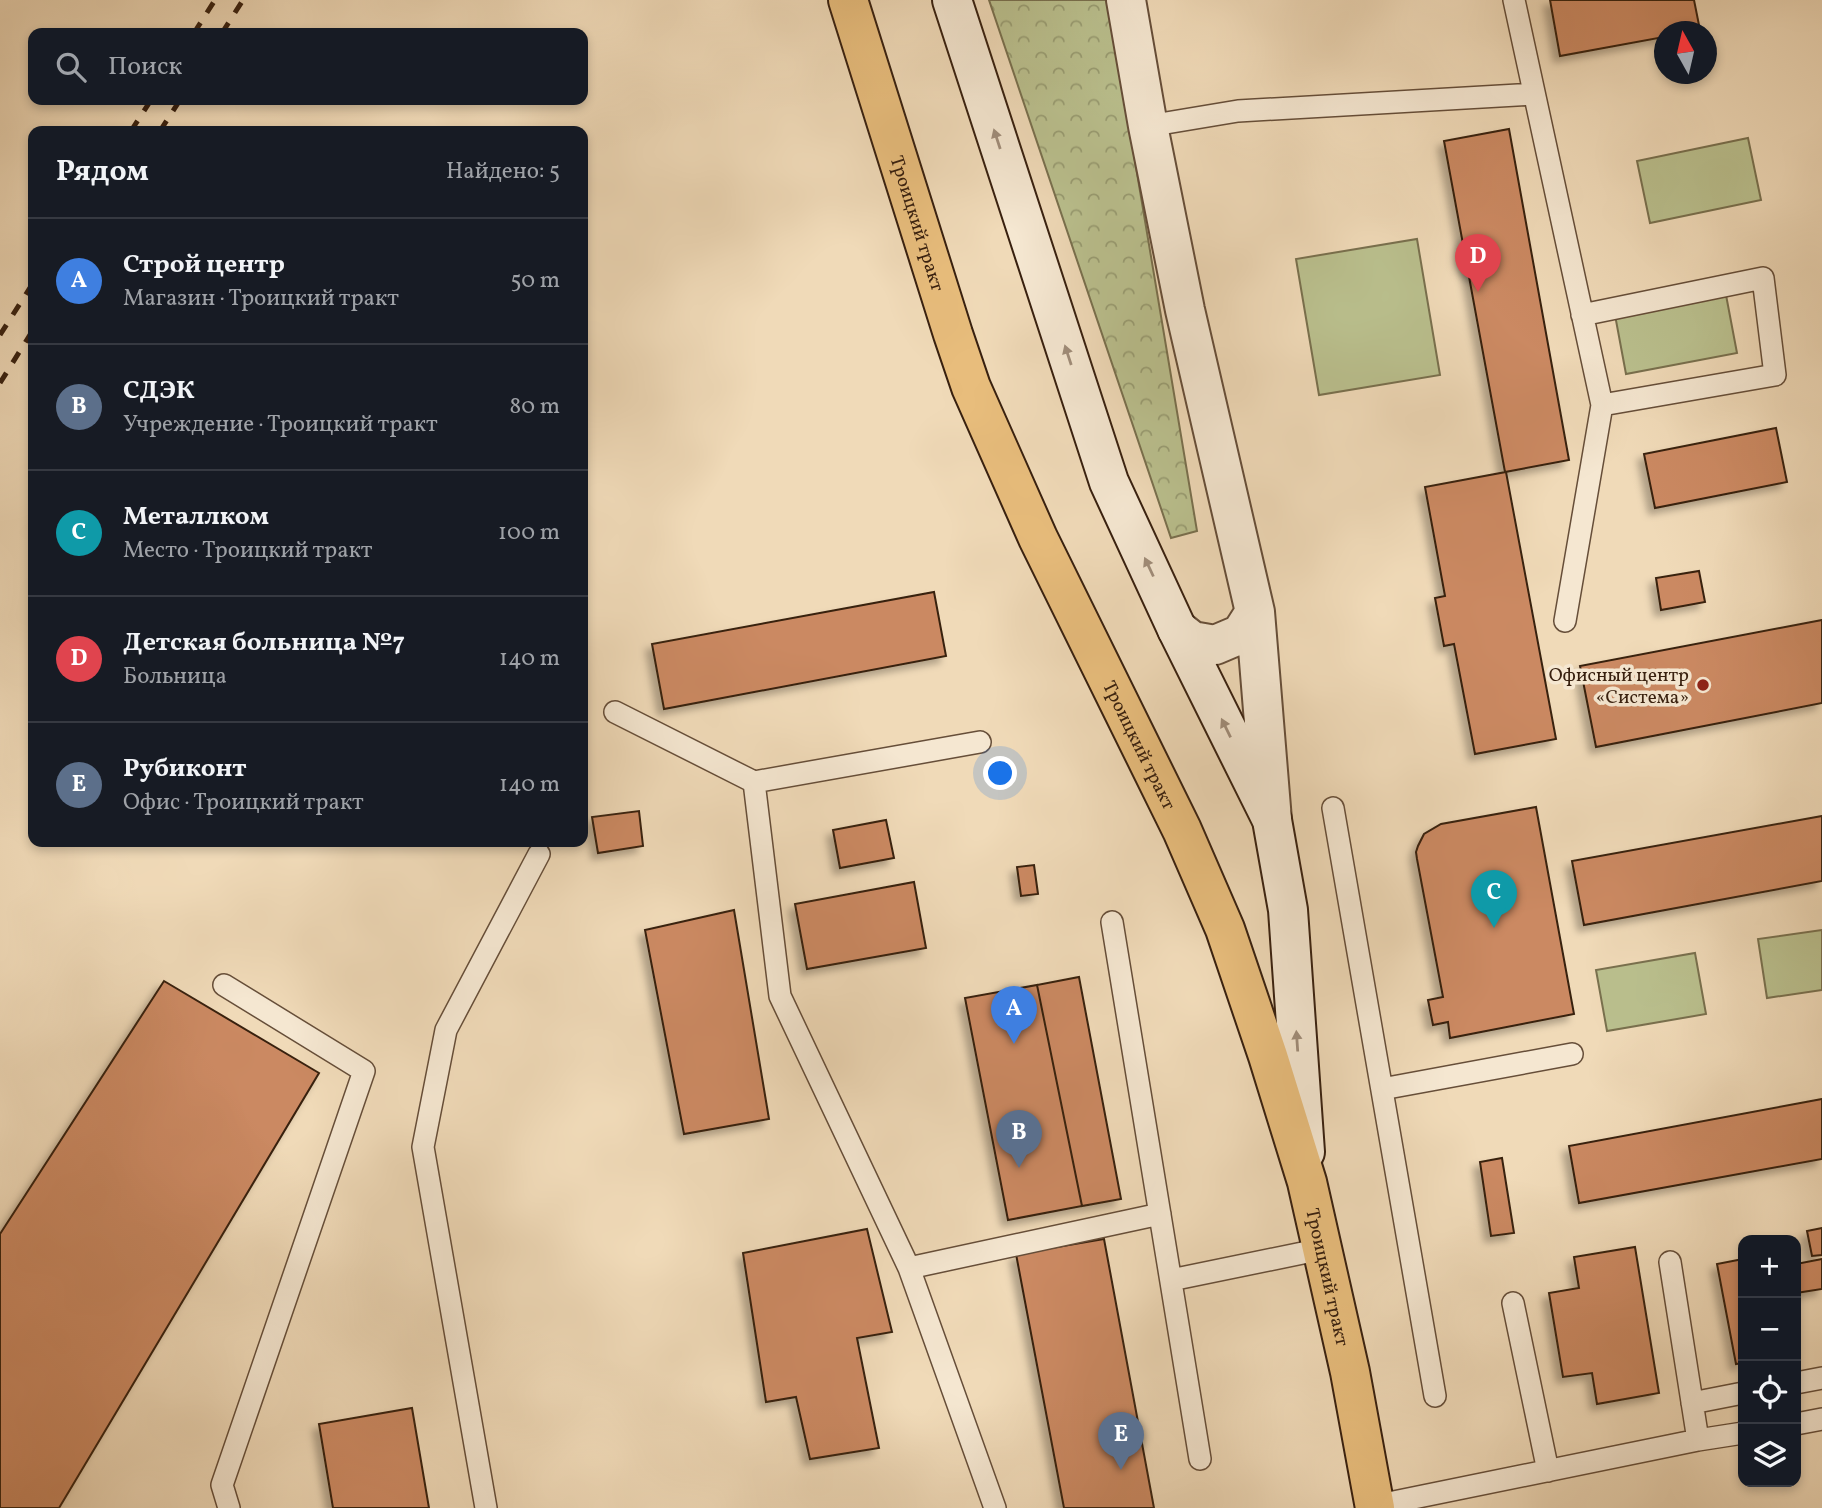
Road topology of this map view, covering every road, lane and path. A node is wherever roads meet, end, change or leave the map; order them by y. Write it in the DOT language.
graph roads {
  1 [pos="848,0"];
  2 [pos="951,0"];
  3 [pos="1126,0"];
  4 [pos="1514,0"];
  5 [pos="1534,94"];
  6 [pos="1148,126"];
  7 [pos="1582,315"];
  8 [pos="1602,405"];
  9 [pos="1255,612"];
  10 [pos="1565,621"];
  11 [pos="1177,629"];
  12 [pos="615,712"];
  13 [pos="980,742"];
  14 [pos="754,782"];
  15 [pos="1333,808"];
  16 [pos="1272,820"];
  17 [pos="540,854"];
  18 [pos="1112,922"];
  19 [pos="223,985"];
  20 [pos="1572,1054"];
  21 [pos="1382,1089"];
  22 [pos="1307,1182"];
  23 [pos="1160,1214"];
  24 [pos="1321,1249"];
  25 [pos="1670,1262"];
  26 [pos="909,1268"];
  27 [pos="1171,1280"];
  28 [pos="1513,1303"];
  29 [pos="1822,1378"];
  30 [pos="1801,1382"];
  31 [pos="1738,1394"];
  32 [pos="1435,1396"];
  33 [pos="1692,1403"];
  34 [pos="1822,1419"];
  35 [pos="1801,1423"];
  36 [pos="1738,1434"];
  37 [pos="1698,1440"];
  38 [pos="1200,1459"];
  39 [pos="1548,1471"];
  40 [pos="1375,1507"];
  41 [pos="229,1508"];
  42 [pos="486,1508"];
  43 [pos="995,1508"];
  1 -- 22 [label="main road, Троицкий тракт"];
  11 -- 2 [label="main road, one-way"];
  3 -- 6 [label="main road"];
  4 -- 5 [label="lane"];
  5 -- 6 [label="lane"];
  5 -- 7 [label="lane"];
  6 -- 9 [label="main road"];
  7 -- 8 [label="lane"];
  7 -- 8 [label="lane"];
  8 -- 10 [label="lane"];
  9 -- 11 [label="main road"];
  9 -- 16 [label="main road"];
  16 -- 11 [label="main road, one-way"];
  12 -- 14 [label="lane"];
  13 -- 14 [label="lane"];
  14 -- 26 [label="lane"];
  15 -- 21 [label="lane"];
  22 -- 16 [label="main road, one-way"];
  17 -- 42 [label="lane"];
  18 -- 23 [label="lane"];
  19 -- 41 [label="lane"];
  20 -- 21 [label="lane"];
  21 -- 32 [label="lane"];
  22 -- 24 [label="main road, Троицкий тракт"];
  23 -- 26 [label="lane"];
  23 -- 27 [label="lane"];
  24 -- 27 [label="lane"];
  24 -- 40 [label="main road, Троицкий тракт"];
  25 -- 33 [label="lane"];
  26 -- 43 [label="lane"];
  27 -- 38 [label="lane"];
  28 -- 39 [label="lane"];
  29 -- 30 [label="lane"];
  31 -- 33 [label="lane"];
  33 -- 37 [label="lane"];
  34 -- 35 [label="lane"];
  36 -- 37 [label="lane"];
  37 -- 39 [label="lane"];
  39 -- 40 [label="lane"];
}
